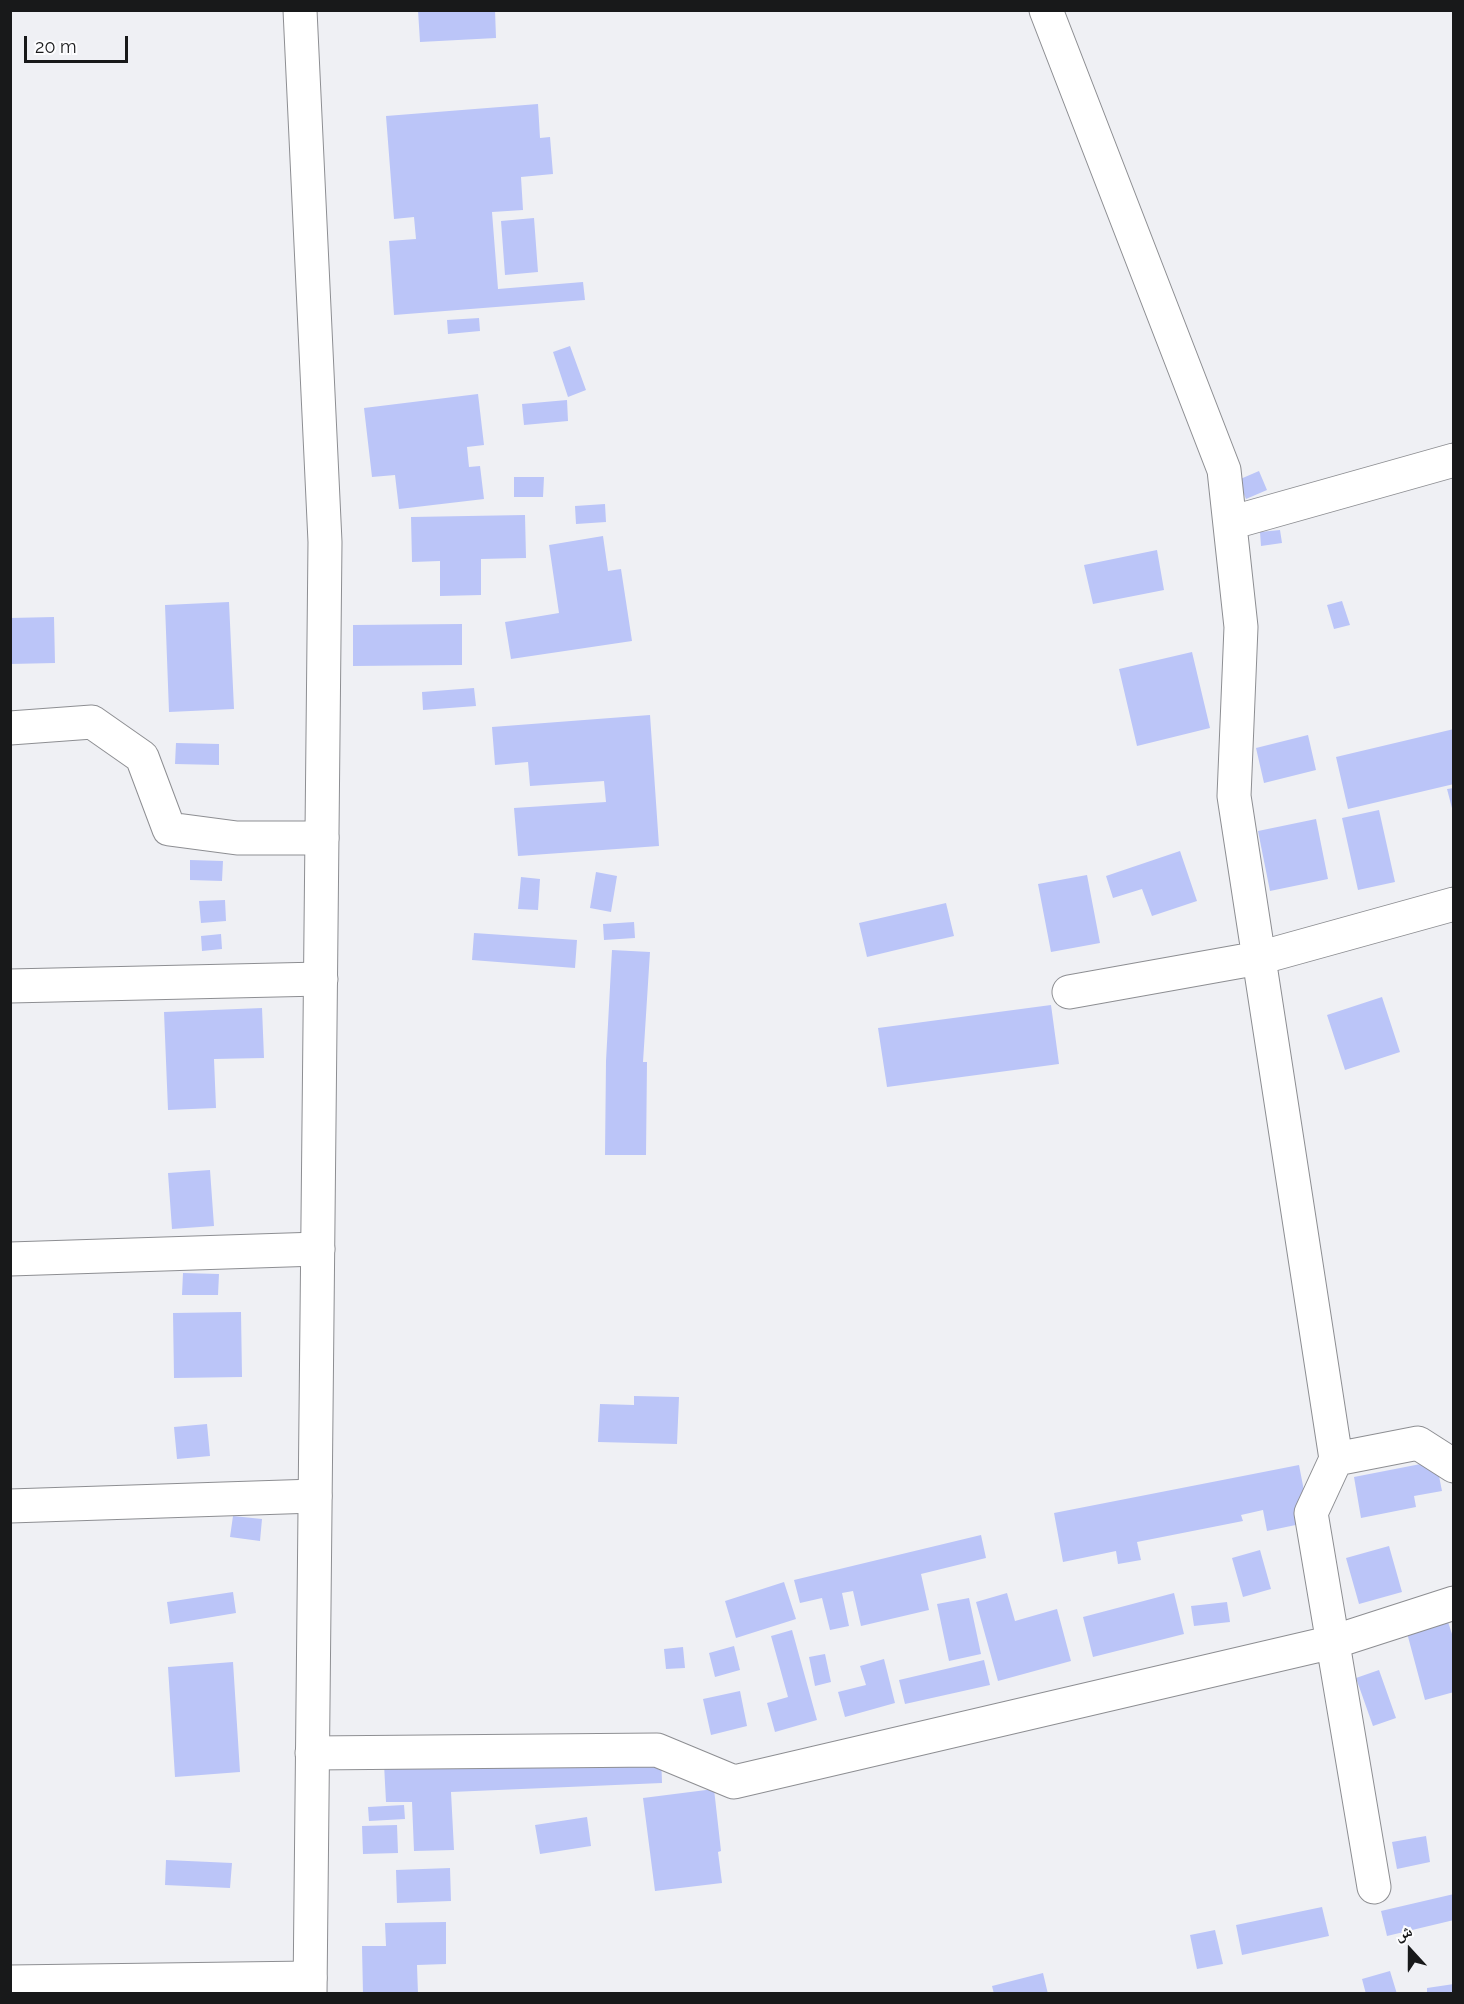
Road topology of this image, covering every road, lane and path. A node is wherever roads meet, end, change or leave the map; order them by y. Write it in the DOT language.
graph roads {
  1 [pos="300,10"];
  2 [pos="1046,10"];
  3 [pos="1454,460"];
  4 [pos="1230,523"];
  5 [pos="10,728"];
  6 [pos="322,838"];
  7 [pos="1454,904"];
  8 [pos="1259,958"];
  9 [pos="321,979"];
  10 [pos="10,986"];
  11 [pos="1070,992"];
  12 [pos="318,1249"];
  13 [pos="10,1259"];
  14 [pos="1336,1459"];
  15 [pos="1454,1466"];
  16 [pos="315,1496"];
  17 [pos="10,1506"];
  18 [pos="1454,1603"];
  19 [pos="1333,1642"];
  20 [pos="312,1753"];
  21 [pos="1374,1887"];
  22 [pos="10,1982"];
  23 [pos="310,1986"];
  1 -- 6 [label="street"];
  2 -- 4 [label="street"];
  3 -- 4 [label="street"];
  4 -- 8 [label="street"];
  5 -- 6 [label="street"];
  6 -- 9 [label="street"];
  7 -- 8 [label="street"];
  8 -- 11 [label="street"];
  8 -- 14 [label="street"];
  9 -- 10 [label="street"];
  9 -- 12 [label="street"];
  12 -- 13 [label="street"];
  12 -- 16 [label="street"];
  14 -- 15 [label="street"];
  14 -- 19 [label="street"];
  16 -- 17 [label="street"];
  16 -- 20 [label="street"];
  18 -- 19 [label="street"];
  19 -- 20 [label="street"];
  19 -- 21 [label="street"];
  20 -- 23 [label="street"];
  22 -- 23 [label="street"];
}
